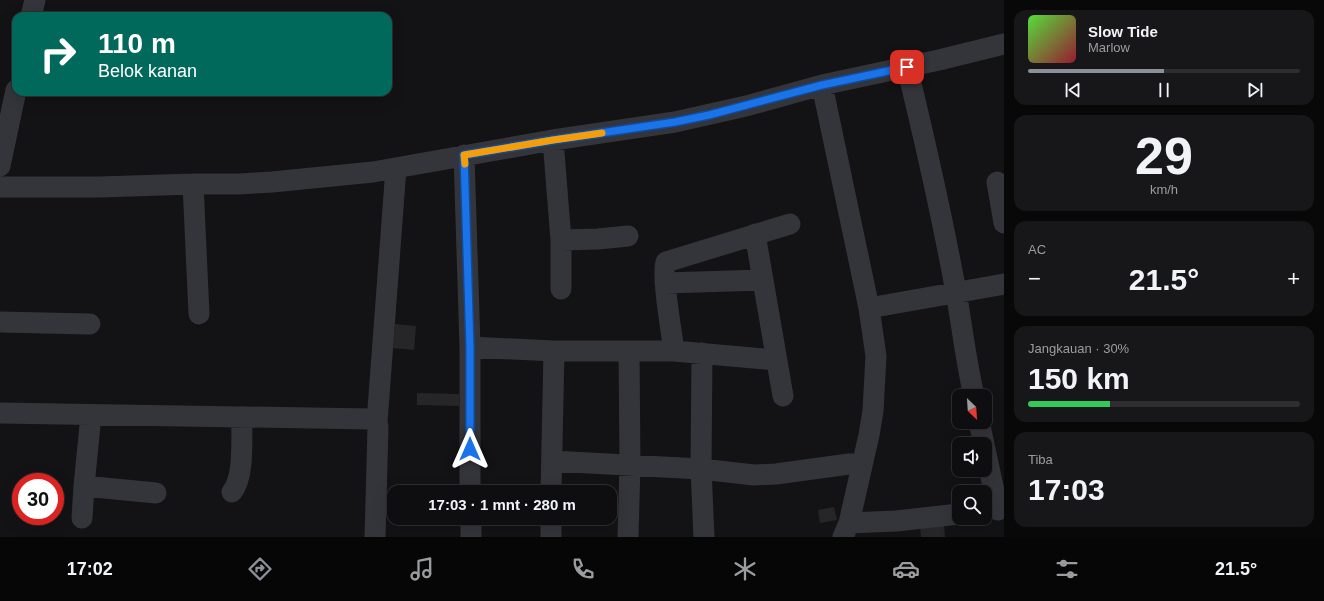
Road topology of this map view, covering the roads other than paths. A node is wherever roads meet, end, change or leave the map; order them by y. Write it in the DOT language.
graph roads {
  1 [pos="35,0"];
  2 [pos="33,12"];
  3 [pos="1004,44"];
  4 [pos="907,67"];
  5 [pos="822,85"];
  6 [pos="15,96"];
  7 [pos="553,140"];
  8 [pos="464,155"];
  9 [pos="0,166"];
  10 [pos="396,168"];
  11 [pos="997,182"];
  12 [pos="193,184"];
  13 [pos="0,187"];
  14 [pos="1004,223"];
  15 [pos="790,224"];
  16 [pos="755,234"];
  17 [pos="628,236"];
  18 [pos="560,240"];
  19 [pos="763,280"];
  20 [pos="666,283"];
  21 [pos="1004,284"];
  22 [pos="561,289"];
  23 [pos="956,293"];
  24 [pos="869,308"];
  25 [pos="199,314"];
  26 [pos="0,322"];
  27 [pos="90,324"];
  28 [pos="470,347"];
  29 [pos="629,350"];
  30 [pos="554,351"];
  31 [pos="674,351"];
  32 [pos="702,353"];
  33 [pos="776,360"];
  34 [pos="972,389"];
  35 [pos="783,396"];
  36 [pos="0,413"];
  37 [pos="91,415"];
  38 [pos="242,417"];
  39 [pos="377,422"];
  40 [pos="552,462"];
  41 [pos="630,464"];
  42 [pos="862,464"];
  43 [pos="701,469"];
  44 [pos="990,477"];
  45 [pos="470,485"];
  46 [pos="551,485"];
  47 [pos="84,486"];
  48 [pos="232,492"];
  49 [pos="156,493"];
  50 [pos="996,510"];
  51 [pos="952,515"];
  52 [pos="82,518"];
  53 [pos="470,525"];
  54 [pos="551,525"];
  55 [pos="846,530"];
  56 [pos="376,537"];
  57 [pos="471,537"];
  58 [pos="551,537"];
  59 [pos="628,537"];
  60 [pos="704,537"];
  1 -- 2 [label="street"];
  3 -- 4 [label="street"];
  4 -- 5 [label="street"];
  4 -- 23 [label="street"];
  5 -- 7 [label="street"];
  5 -- 24 [label="street"];
  6 -- 9 [label="street"];
  7 -- 8 [label="street"];
  7 -- 18 [label="street"];
  8 -- 10 [label="street"];
  8 -- 28 [label="street"];
  10 -- 12 [label="street"];
  10 -- 39 [label="street"];
  11 -- 14 [label="street"];
  12 -- 13 [label="street"];
  12 -- 25 [label="street"];
  15 -- 16 [label="street"];
  16 -- 19 [label="street"];
  16 -- 20 [label="street"];
  17 -- 18 [label="street"];
  18 -- 22 [label="street"];
  19 -- 20 [label="street"];
  19 -- 33 [label="street"];
  20 -- 31 [label="street"];
  21 -- 23 [label="street"];
  23 -- 24 [label="street"];
  23 -- 34 [label="street"];
  24 -- 42 [label="street"];
  26 -- 27 [label="street"];
  28 -- 30 [label="street"];
  28 -- 45 [label="street"];
  29 -- 30 [label="street"];
  29 -- 31 [label="street"];
  29 -- 41 [label="street"];
  30 -- 40 [label="street"];
  31 -- 32 [label="street"];
  32 -- 33 [label="street"];
  32 -- 43 [label="street"];
  33 -- 35 [label="street"];
  36 -- 37 [label="street"];
  37 -- 38 [label="street"];
  37 -- 47 [label="street"];
  38 -- 39 [label="street"];
  38 -- 48 [label="street"];
  39 -- 56 [label="street"];
  40 -- 41 [label="street"];
  40 -- 46 [label="street"];
  41 -- 43 [label="street"];
  41 -- 59 [label="street"];
  42 -- 43 [label="street"];
  42 -- 55 [label="street"];
  43 -- 60 [label="street"];
  44 -- 50 [label="street"];
  47 -- 49 [label="street"];
  47 -- 52 [label="street"];
  51 -- 55 [label="street"];
  53 -- 57 [label="street"];
  54 -- 58 [label="street"];
}
